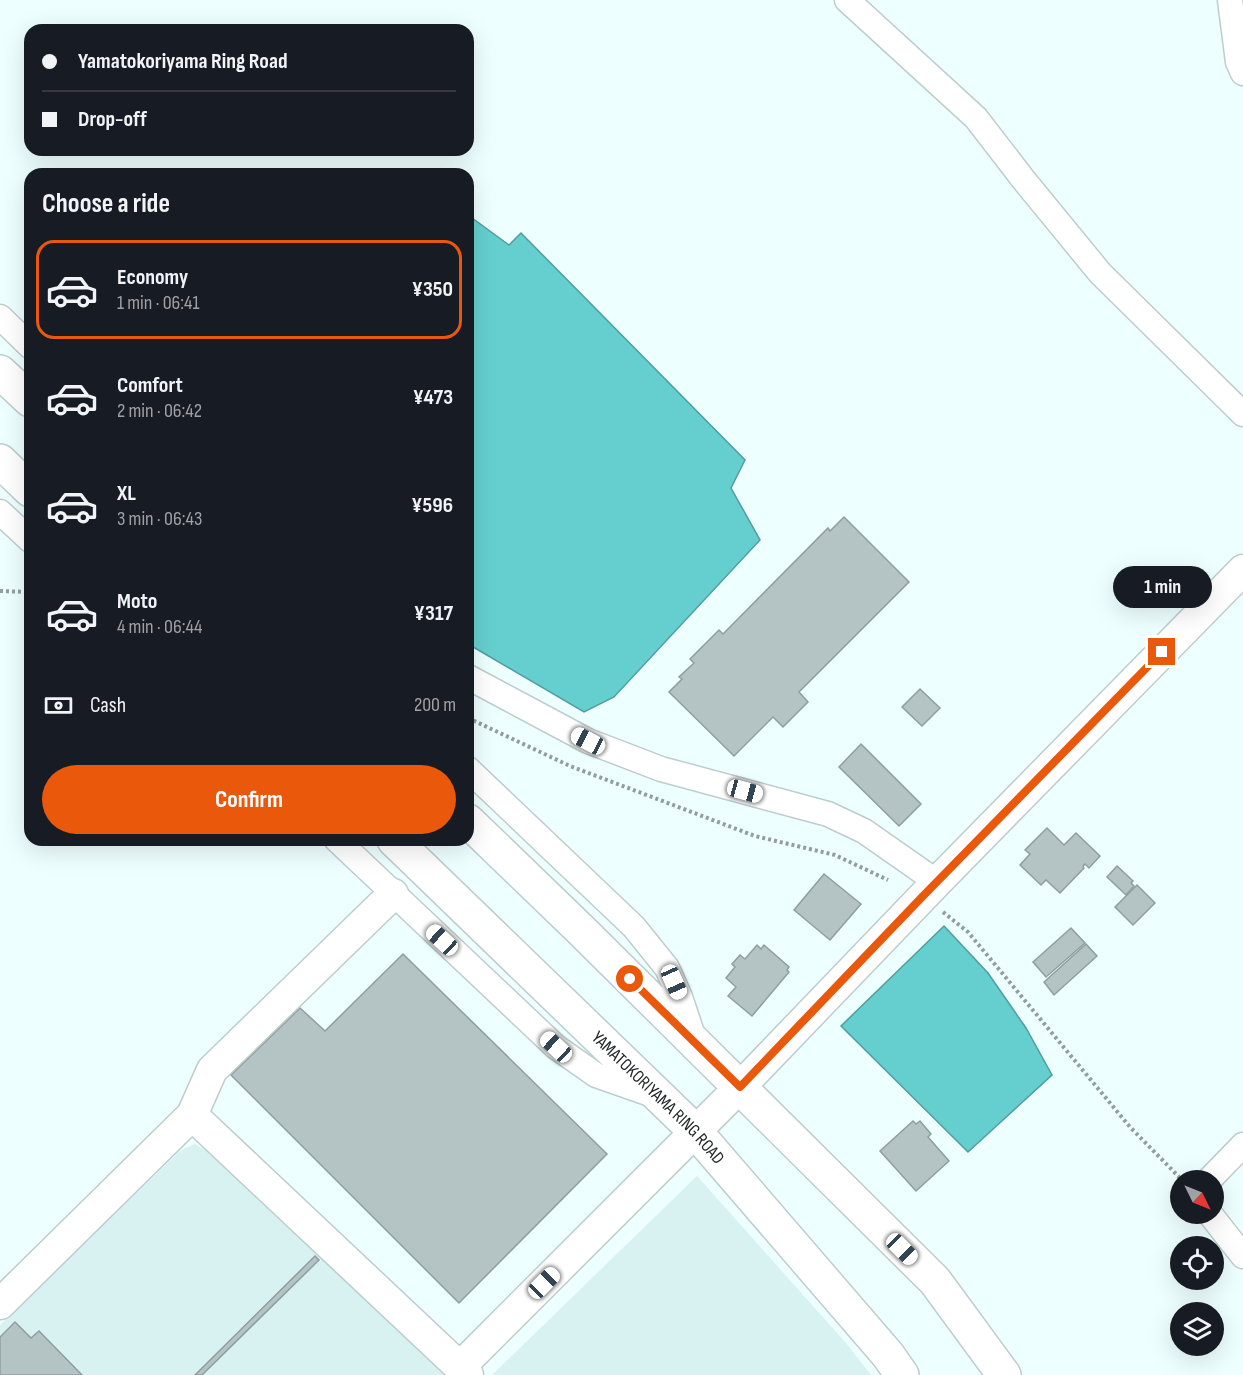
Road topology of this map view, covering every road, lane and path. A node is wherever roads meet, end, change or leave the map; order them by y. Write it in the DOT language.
graph roads {
  1 [pos="847,0"];
  2 [pos="1230,0"];
  3 [pos="1243,72"];
  4 [pos="0,317"];
  5 [pos="24,340"];
  6 [pos="0,372"];
  7 [pos="24,394"];
  8 [pos="1243,414"];
  9 [pos="0,461"];
  10 [pos="24,484"];
  11 [pos="0,512"];
  12 [pos="24,534"];
  13 [pos="1243,570"];
  14 [pos="0,591"];
  15 [pos="24,592"];
  16 [pos="474,680"];
  17 [pos="474,721"];
  18 [pos="474,775"];
  19 [pos="474,827"];
  20 [pos="344,846"];
  21 [pos="400,846"];
  22 [pos="930,889"];
  23 [pos="393,894"];
  24 [pos="695,1042"];
  25 [pos="740,1087"];
  26 [pos="661,1098"];
  27 [pos="192,1115"];
  28 [pos="695,1131"];
  29 [pos="1243,1145"];
  30 [pos="1172,1170"];
  31 [pos="1219,1170"];
  32 [pos="1218,1224"];
  33 [pos="1243,1256"];
  34 [pos="0,1304"];
  35 [pos="464,1371"];
  36 [pos="902,1375"];
  37 [pos="1004,1375"];
  1 -- 8 [label="street"];
  2 -- 3 [label="street"];
  4 -- 5 [label="street"];
  6 -- 7 [label="main road"];
  9 -- 10 [label="main road"];
  11 -- 12 [label="street"];
  13 -- 22 [label="street"];
  14 -- 15 [label="path"];
  16 -- 22 [label="street"];
  17 -- 22 [label="path"];
  18 -- 24 [label="street"];
  19 -- 24 [label="main road"];
  20 -- 23 [label="street"];
  21 -- 26 [label="main road, YAMATOKORIYAMA RING ROAD"];
  22 -- 25 [label="street"];
  22 -- 30 [label="path"];
  23 -- 26 [label="street"];
  23 -- 27 [label="street"];
  24 -- 25 [label="main road"];
  25 -- 28 [label="street"];
  25 -- 37 [label="main road"];
  26 -- 28 [label="main road, YAMATOKORIYAMA RING ROAD"];
  27 -- 34 [label="street"];
  27 -- 35 [label="street"];
  28 -- 35 [label="street"];
  28 -- 36 [label="main road, YAMATOKORIYAMA RING ROAD"];
  29 -- 31 [label="street"];
  32 -- 33 [label="street"];
}
